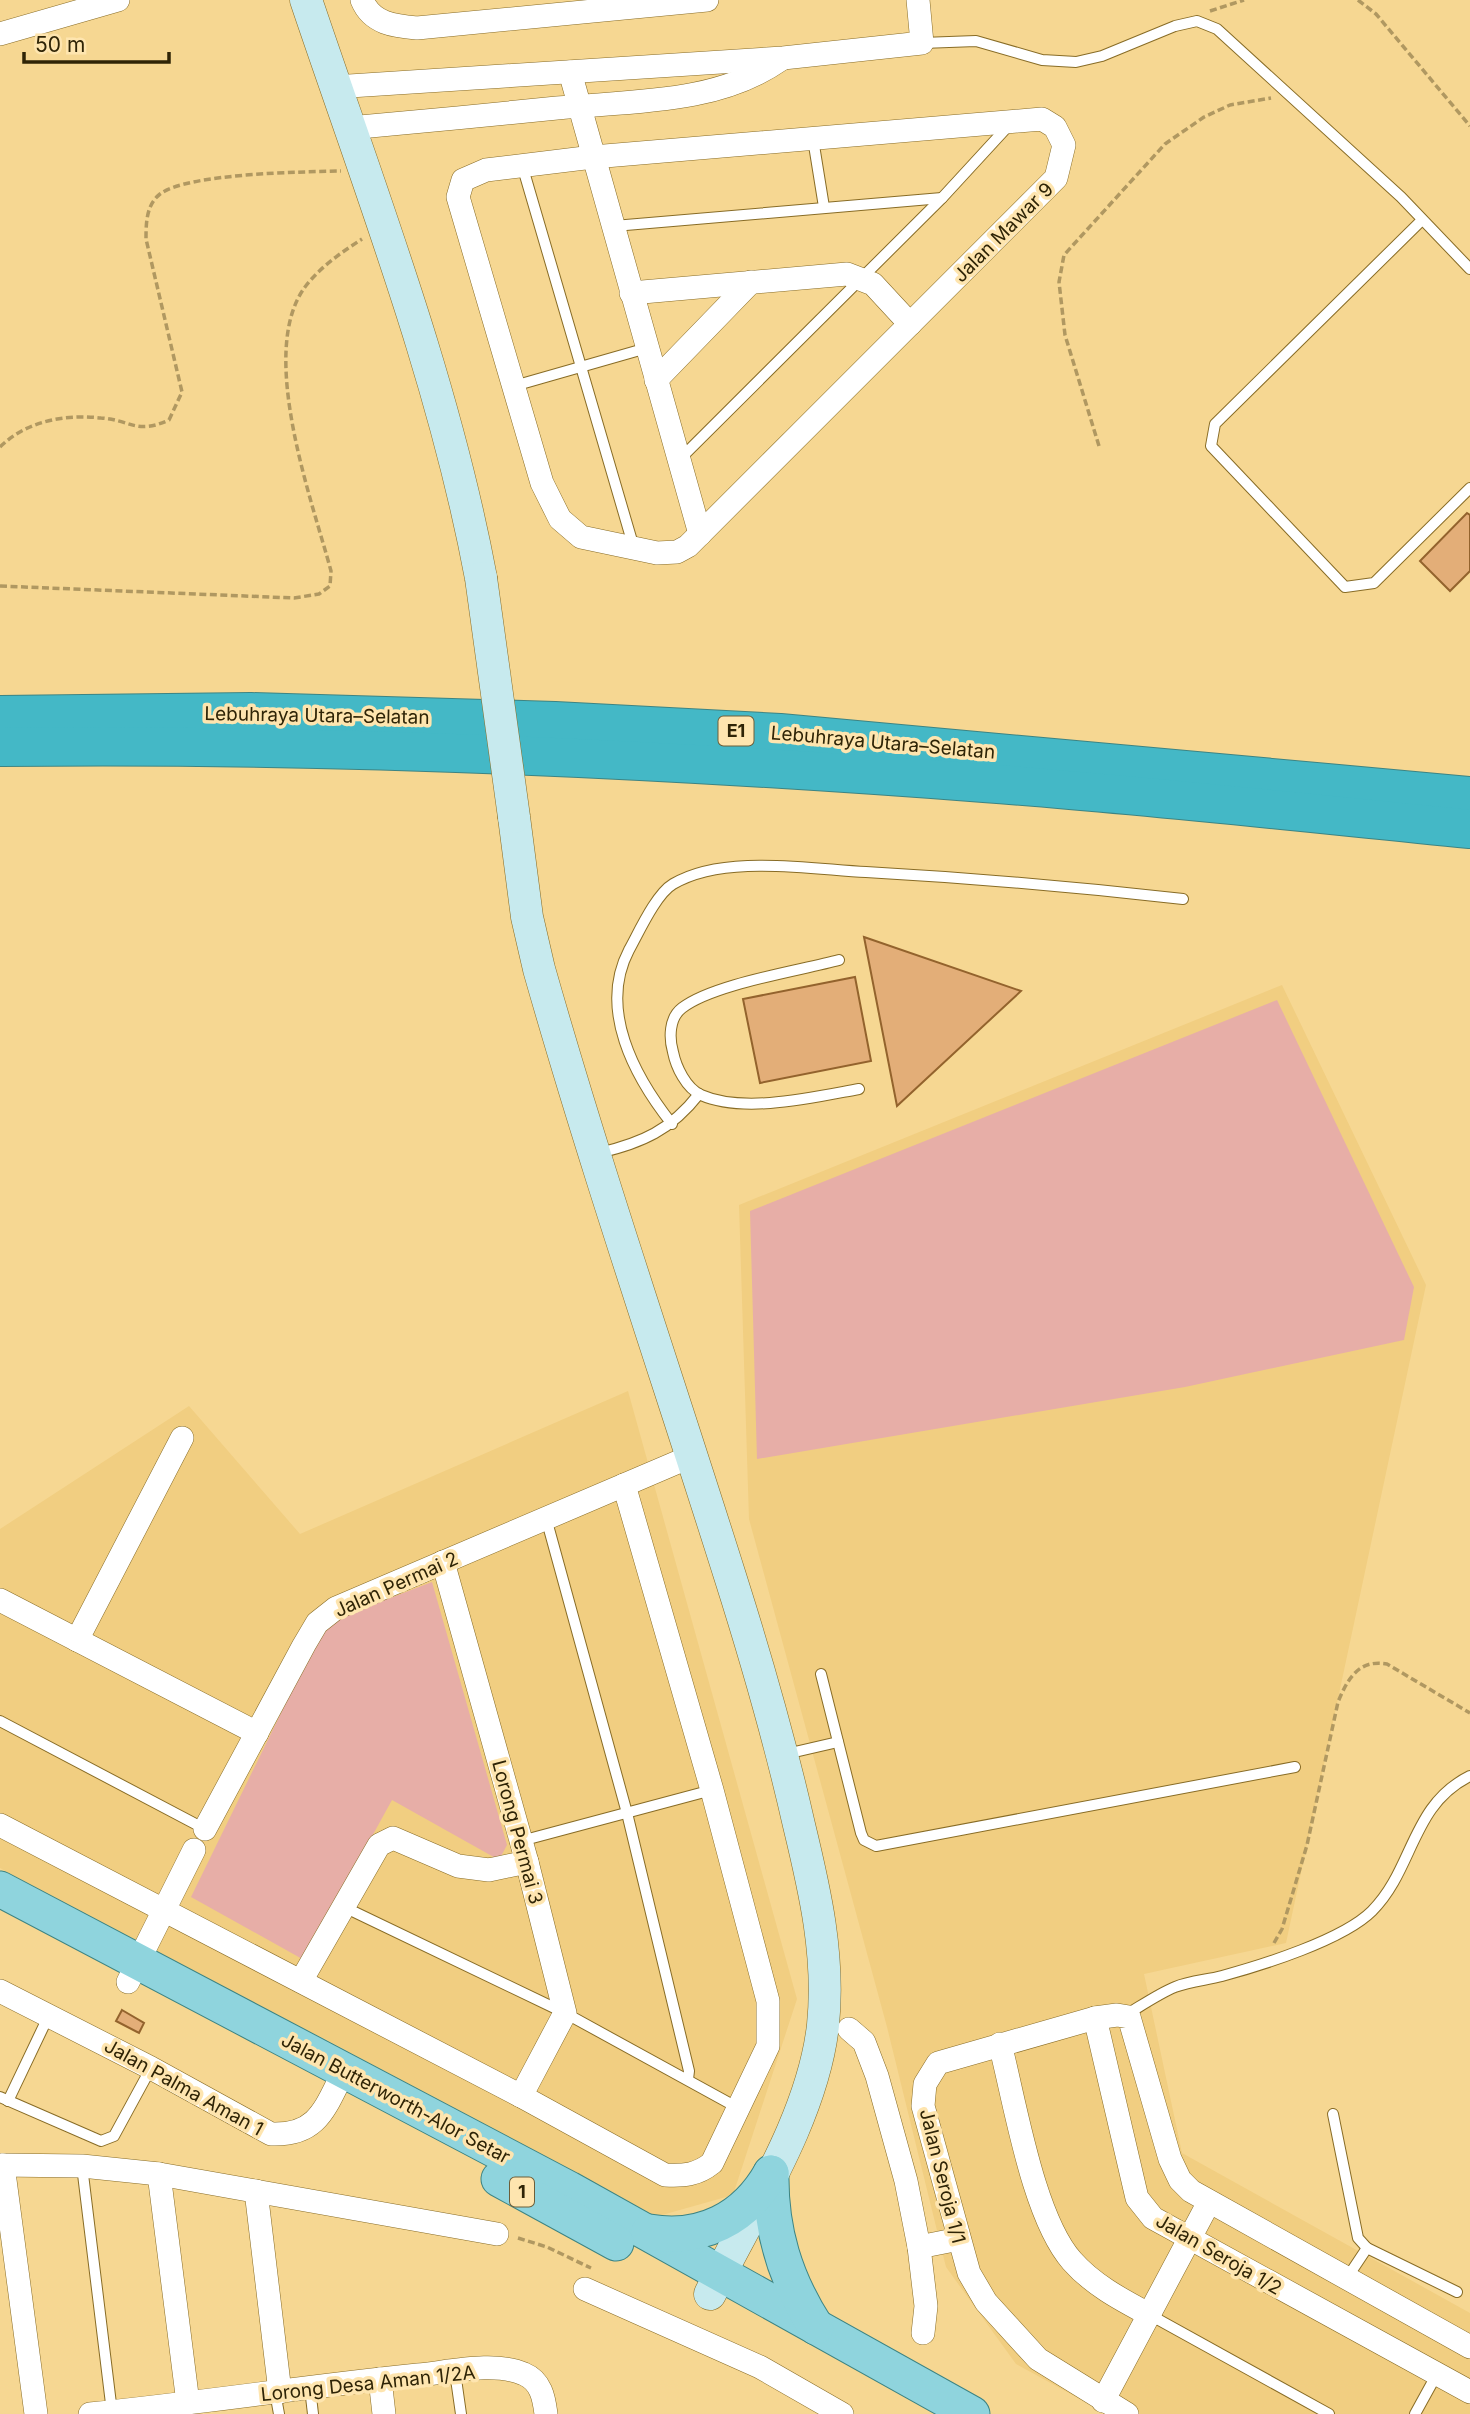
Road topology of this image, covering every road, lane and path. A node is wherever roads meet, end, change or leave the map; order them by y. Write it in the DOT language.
graph roads {
  1 [pos="118,0"];
  2 [pos="306,0"];
  3 [pos="362,0"];
  4 [pos="707,0"];
  5 [pos="918,0"];
  6 [pos="1244,0"];
  7 [pos="1358,0"];
  8 [pos="633,4"];
  9 [pos="46,10"];
  10 [pos="1197,21"];
  11 [pos="0,34"];
  12 [pos="922,43"];
  13 [pos="783,58"];
  14 [pos="570,72"];
  15 [pos="334,87"];
  16 [pos="1287,95"];
  17 [pos="578,106"];
  18 [pos="1013,121"];
  19 [pos="1470,126"];
  20 [pos="349,128"];
  21 [pos="813,139"];
  22 [pos="593,157"];
  23 [pos="522,165"];
  24 [pos="363,170"];
  25 [pos="942,198"];
  26 [pos="824,207"];
  27 [pos="1422,220"];
  28 [pos="382,226"];
  29 [pos="613,227"];
  30 [pos="1470,269"];
  31 [pos="861,278"];
  32 [pos="751,282"];
  33 [pos="631,293"];
  34 [pos="910,324"];
  35 [pos="647,348"];
  36 [pos="582,367"];
  37 [pos="656,380"];
  38 [pos="514,386"];
  39 [pos="1099,446"];
  40 [pos="0,447"];
  41 [pos="679,460"];
  42 [pos="1470,488"];
  43 [pos="700,534"];
  44 [pos="634,548"];
  45 [pos="0,586"];
  46 [pos="0,715"];
  47 [pos="0,747"];
  48 [pos="1470,796"];
  49 [pos="1470,829"];
  50 [pos="1183,899"];
  51 [pos="839,960"];
  52 [pos="859,1089"];
  53 [pos="699,1094"];
  54 [pos="672,1124"];
  55 [pos="596,1154"];
  56 [pos="181,1438"];
  57 [pos="692,1456"];
  58 [pos="624,1485"];
  59 [pos="546,1518"];
  60 [pos="443,1562"];
  61 [pos="0,1600"];
  62 [pos="77,1640"];
  63 [pos="821,1674"];
  64 [pos="1470,1713"];
  65 [pos="0,1721"];
  66 [pos="257,1733"];
  67 [pos="838,1742"];
  68 [pos="783,1755"];
  69 [pos="1295,1767"];
  70 [pos="1470,1776"];
  71 [pos="712,1790"];
  72 [pos="627,1812"];
  73 [pos="0,1825"];
  74 [pos="205,1829"];
  75 [pos="194,1850"];
  76 [pos="524,1852"];
  77 [pos="0,1889"];
  78 [pos="345,1907"];
  79 [pos="164,1911"];
  80 [pos="0,1915"];
  81 [pos="1261,1964"];
  82 [pos="133,1972"];
  83 [pos="301,1982"];
  84 [pos="0,1991"];
  85 [pos="565,2013"];
  86 [pos="50,2015"];
  87 [pos="1126,2017"];
  88 [pos="1095,2018"];
  89 [pos="849,2029"];
  90 [pos="1000,2044"];
  91 [pos="151,2068"];
  92 [pos="688,2079"];
  93 [pos="339,2080"];
  94 [pos="521,2095"];
  95 [pos="4,2099"];
  96 [pos="740,2109"];
  97 [pos="1333,2114"];
  98 [pos="2,2165"];
  99 [pos="82,2165"];
  100 [pos="771,2172"];
  101 [pos="159,2174"];
  102 [pos="256,2191"];
  103 [pos="1209,2202"];
  104 [pos="645,2231"];
  105 [pos="497,2234"];
  106 [pos="959,2239"];
  107 [pos="1188,2240"];
  108 [pos="919,2247"];
  109 [pos="1367,2248"];
  110 [pos="1347,2278"];
  111 [pos="715,2283"];
  112 [pos="586,2289"];
  113 [pos="1457,2292"];
  114 [pos="1150,2315"];
  115 [pos="816,2327"];
  116 [pos="923,2333"];
  117 [pos="1470,2347"];
  118 [pos="455,2372"];
  119 [pos="1437,2374"];
  120 [pos="380,2379"];
  121 [pos="310,2388"];
  122 [pos="1470,2392"];
  123 [pos="278,2399"];
  124 [pos="1103,2401"];
  125 [pos="188,2403"];
  126 [pos="101,2413"];
  127 [pos="969,2413"];
  128 [pos="36,2414"];
  129 [pos="313,2414"];
  130 [pos="384,2414"];
  131 [pos="461,2414"];
  132 [pos="546,2414"];
  133 [pos="842,2414"];
  134 [pos="929,2414"];
  135 [pos="1128,2414"];
  136 [pos="1329,2414"];
  137 [pos="1415,2414"];
  1 -- 9 [label="street"];
  2 -- 15 [label="main road"];
  3 -- 8 [label="street"];
  4 -- 8 [label="street"];
  5 -- 12 [label="street"];
  6 -- 10 [label="path"];
  7 -- 19 [label="path"];
  9 -- 11 [label="street"];
  10 -- 12 [label="lane"];
  10 -- 16 [label="lane"];
  12 -- 13 [label="street"];
  13 -- 14 [label="street"];
  13 -- 17 [label="street"];
  14 -- 15 [label="street"];
  14 -- 17 [label="street"];
  15 -- 20 [label="main road"];
  16 -- 27 [label="lane"];
  16 -- 39 [label="path"];
  17 -- 20 [label="street"];
  17 -- 22 [label="street"];
  18 -- 21 [label="street, Jalan Mawar 9"];
  18 -- 25 [label="lane"];
  18 -- 34 [label="street, Jalan Mawar 9"];
  20 -- 24 [label="main road"];
  21 -- 22 [label="street, Jalan Mawar 9"];
  21 -- 26 [label="lane"];
  22 -- 23 [label="street, Jalan Mawar 9"];
  22 -- 29 [label="street"];
  23 -- 36 [label="lane"];
  23 -- 38 [label="street, Jalan Mawar 9"];
  24 -- 28 [label="main road"];
  24 -- 40 [label="path"];
  25 -- 26 [label="lane"];
  25 -- 31 [label="lane"];
  26 -- 29 [label="lane"];
  27 -- 30 [label="lane"];
  27 -- 42 [label="lane"];
  28 -- 45 [label="path"];
  28 -- 55 [label="main road, bridge"];
  29 -- 33 [label="street"];
  31 -- 32 [label="street"];
  31 -- 34 [label="street"];
  31 -- 41 [label="lane"];
  32 -- 33 [label="street"];
  32 -- 37 [label="street"];
  33 -- 35 [label="street"];
  34 -- 43 [label="street, Jalan Mawar 9"];
  35 -- 36 [label="lane"];
  35 -- 37 [label="street"];
  36 -- 38 [label="lane"];
  36 -- 44 [label="lane"];
  37 -- 41 [label="street"];
  38 -- 44 [label="street, Jalan Mawar 9"];
  41 -- 43 [label="street"];
  43 -- 44 [label="street, Jalan Mawar 9"];
  46 -- 48 [label="highway, Lebuhraya Utara–Selatan / E1"];
  47 -- 49 [label="highway, Lebuhraya Utara–Selatan / E1"];
  50 -- 54 [label="lane"];
  51 -- 53 [label="lane"];
  52 -- 53 [label="lane"];
  53 -- 54 [label="lane"];
  54 -- 55 [label="lane"];
  55 -- 57 [label="main road"];
  56 -- 62 [label="street"];
  57 -- 58 [label="street, Jalan Permai 2"];
  57 -- 68 [label="main road"];
  58 -- 59 [label="street, Jalan Permai 2"];
  58 -- 71 [label="street"];
  59 -- 60 [label="street, Jalan Permai 2"];
  59 -- 72 [label="lane"];
  60 -- 66 [label="street, Jalan Permai 2"];
  60 -- 76 [label="street, Lorong Permai 3"];
  61 -- 62 [label="street"];
  62 -- 66 [label="street"];
  63 -- 67 [label="lane"];
  64 -- 81 [label="path"];
  65 -- 74 [label="lane"];
  66 -- 74 [label="street, Jalan Permai 2"];
  67 -- 68 [label="lane"];
  67 -- 69 [label="lane"];
  68 -- 100 [label="main road"];
  70 -- 81 [label="lane"];
  71 -- 72 [label="lane"];
  71 -- 96 [label="street"];
  72 -- 76 [label="lane"];
  72 -- 92 [label="lane"];
  73 -- 79 [label="street"];
  75 -- 79 [label="street"];
  76 -- 78 [label="street"];
  76 -- 85 [label="street, Lorong Permai 3"];
  77 -- 82 [label="main road, Jalan Butterworth-Alor Setar / 1"];
  78 -- 83 [label="street"];
  78 -- 85 [label="lane"];
  79 -- 82 [label="street"];
  79 -- 83 [label="street"];
  80 -- 82 [label="main road, Jalan Butterworth-Alor Setar / 1"];
  81 -- 87 [label="lane"];
  82 -- 93 [label="main road, Jalan Butterworth-Alor Setar / 1"];
  83 -- 94 [label="street"];
  84 -- 86 [label="street, Jalan Palma Aman 1"];
  85 -- 92 [label="lane"];
  85 -- 94 [label="street"];
  86 -- 91 [label="street, Jalan Palma Aman 1"];
  86 -- 95 [label="lane"];
  87 -- 88 [label="street, Jalan Seroja 1/1"];
  87 -- 103 [label="street"];
  88 -- 90 [label="street, Jalan Seroja 1/1"];
  88 -- 107 [label="street, Jalan Seroja 1/2"];
  89 -- 108 [label="street"];
  90 -- 106 [label="street, Jalan Seroja 1/1"];
  90 -- 114 [label="street"];
  91 -- 93 [label="street, Jalan Palma Aman 1"];
  91 -- 95 [label="lane"];
  92 -- 96 [label="lane"];
  93 -- 104 [label="main road, Jalan Butterworth-Alor Setar / 1"];
  93 -- 111 [label="main road, Jalan Butterworth-Alor Setar / 1"];
  94 -- 96 [label="street"];
  97 -- 109 [label="lane"];
  98 -- 99 [label="street"];
  98 -- 128 [label="street"];
  99 -- 101 [label="street"];
  99 -- 126 [label="lane"];
  100 -- 104 [label="main road"];
  100 -- 111 [label="main road"];
  100 -- 115 [label="main road"];
  101 -- 102 [label="street"];
  101 -- 125 [label="street"];
  102 -- 105 [label="street"];
  102 -- 123 [label="street"];
  103 -- 107 [label="street"];
  103 -- 110 [label="street"];
  104 -- 111 [label="main road, Jalan Butterworth-Alor Setar / 1"];
  106 -- 108 [label="street"];
  106 -- 124 [label="street, Jalan Seroja 1/1"];
  107 -- 114 [label="street"];
  107 -- 119 [label="street, Jalan Seroja 1/2"];
  108 -- 116 [label="street"];
  109 -- 110 [label="lane"];
  109 -- 113 [label="lane"];
  110 -- 117 [label="street"];
  111 -- 115 [label="main road, Jalan Butterworth-Alor Setar / 1"];
  111 -- 134 [label="main road, Jalan Butterworth-Alor Setar / 1"];
  112 -- 133 [label="street"];
  114 -- 124 [label="street"];
  114 -- 136 [label="lane"];
  115 -- 127 [label="main road, Jalan Butterworth-Alor Setar / 1"];
  118 -- 120 [label="street, Lorong Desa Aman 1/2A"];
  118 -- 131 [label="lane"];
  118 -- 132 [label="street, Lorong Desa Aman 1/2A"];
  119 -- 122 [label="street, Jalan Seroja 1/2"];
  119 -- 137 [label="lane"];
  120 -- 121 [label="street, Lorong Desa Aman 1/2A"];
  120 -- 130 [label="street"];
  121 -- 123 [label="street, Lorong Desa Aman 1/2A"];
  121 -- 129 [label="lane"];
  123 -- 125 [label="street, Lorong Desa Aman 1/2A"];
  124 -- 135 [label="street, Jalan Seroja 1/1"];
  125 -- 126 [label="street, Lorong Desa Aman 1/2A"];
}
